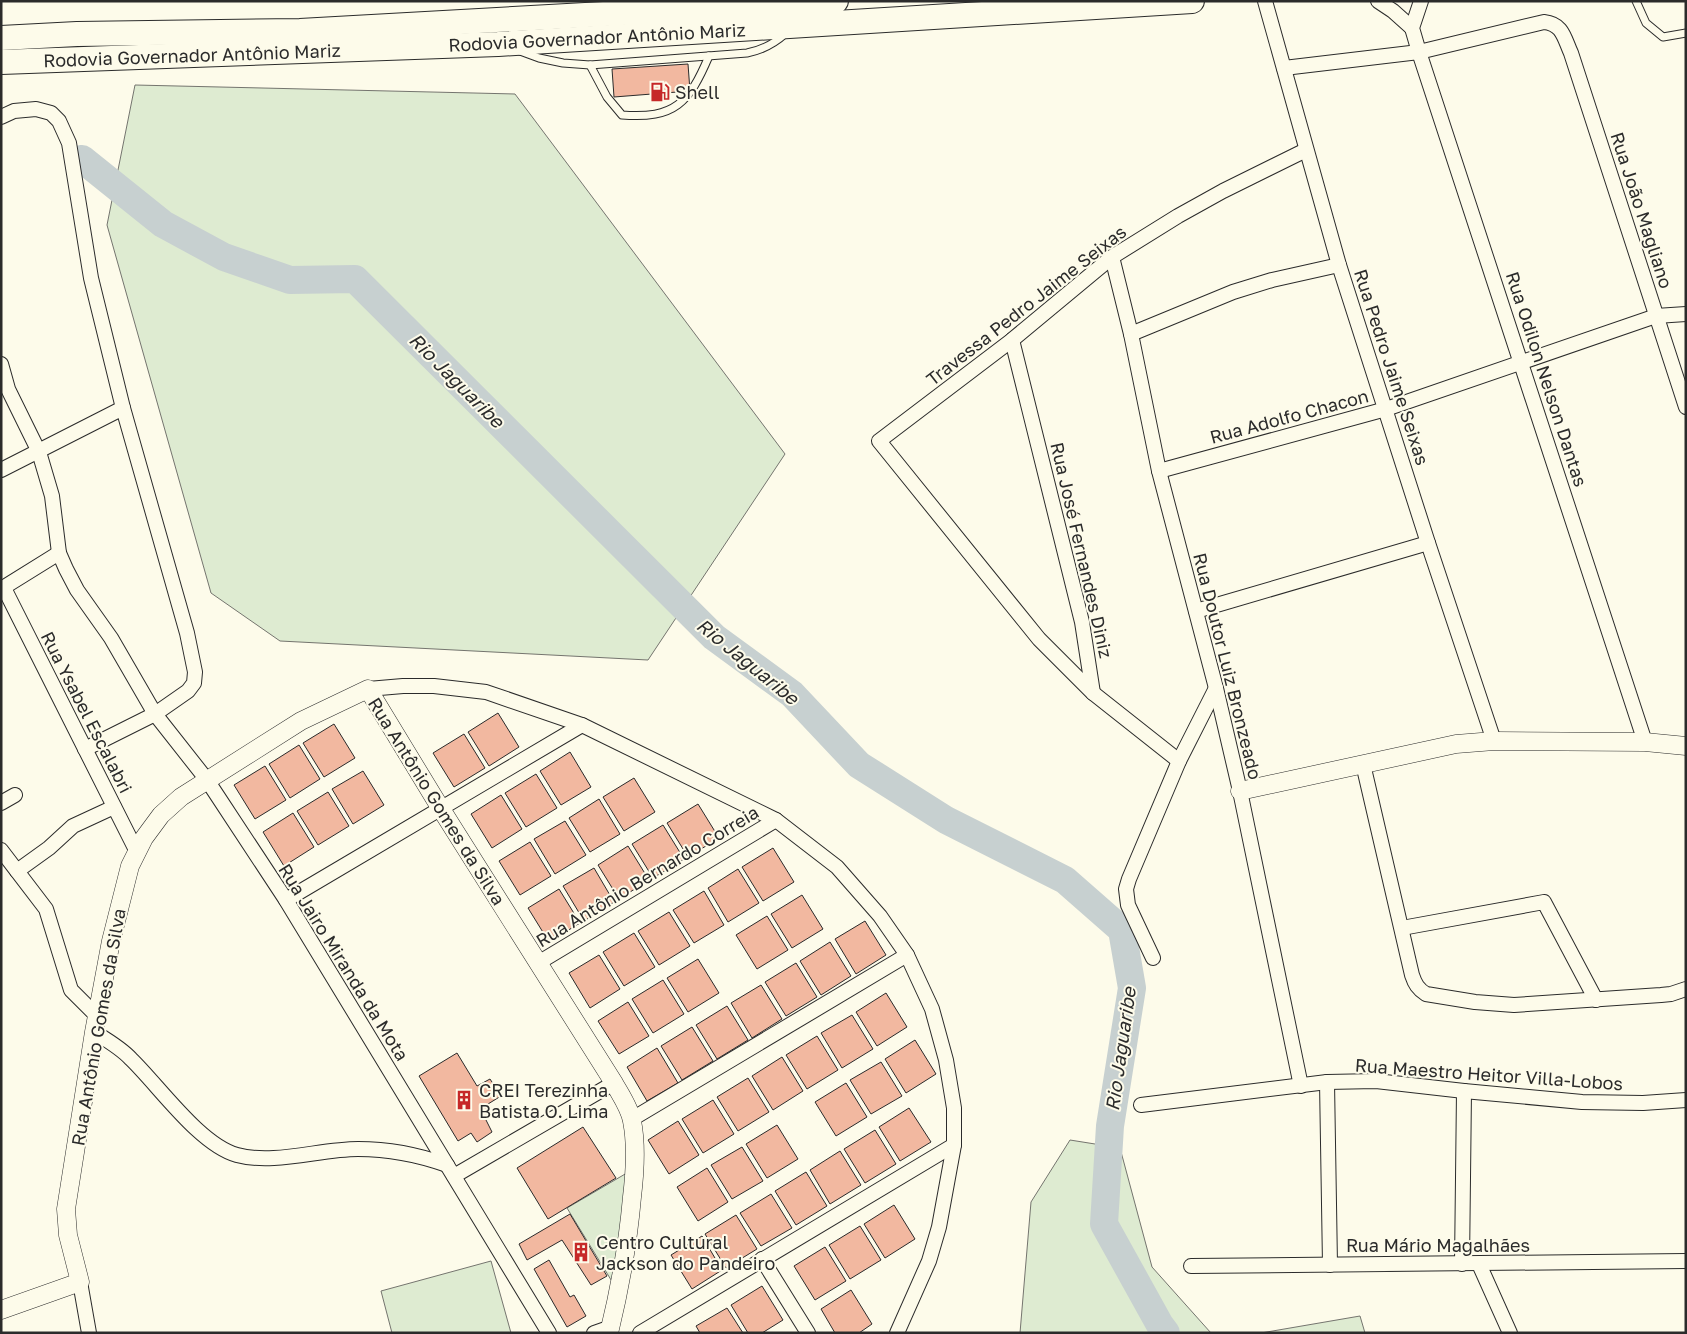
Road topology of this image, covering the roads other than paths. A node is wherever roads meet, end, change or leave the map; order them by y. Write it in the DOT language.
graph roads {
  1 [pos="836,1"];
  2 [pos="1192,1"];
  3 [pos="1265,1"];
  4 [pos="1378,1"];
  5 [pos="1420,1"];
  6 [pos="1636,1"];
  7 [pos="721,5"];
  8 [pos="795,26"];
  9 [pos="1412,28"];
  10 [pos="1686,33"];
  11 [pos="1,38"];
  12 [pos="498,44"];
  13 [pos="1419,52"];
  14 [pos="709,56"];
  15 [pos="1,62"];
  16 [pos="590,65"];
  17 [pos="1284,68"];
  18 [pos="1,117"];
  19 [pos="1306,150"];
  20 [pos="1112,257"];
  21 [pos="1339,264"];
  22 [pos="1686,314"];
  23 [pos="1656,316"];
  24 [pos="1130,334"];
  25 [pos="1012,340"];
  26 [pos="1522,363"];
  27 [pos="1,364"];
  28 [pos="1686,407"];
  29 [pos="123,408"];
  30 [pos="1386,409"];
  31 [pos="39,452"];
  32 [pos="1,470"];
  33 [pos="1159,471"];
  34 [pos="1428,543"];
  35 [pos="59,553"];
  36 [pos="3,588"];
  37 [pos="1196,611"];
  38 [pos="1216,688"];
  39 [pos="368,689"];
  40 [pos="1093,693"];
  41 [pos="155,714"];
  42 [pos="582,725"];
  43 [pos="1494,741"];
  44 [pos="1645,742"];
  45 [pos="1686,746"];
  46 [pos="85,749"];
  47 [pos="1179,761"];
  48 [pos="1364,764"];
  49 [pos="207,780"];
  50 [pos="1240,791"];
  51 [pos="15,795"];
  52 [pos="1,802"];
  53 [pos="114,807"];
  54 [pos="441,810"];
  55 [pos="776,820"];
  56 [pos="1,850"];
  57 [pos="137,852"];
  58 [pos="17,871"];
  59 [pos="286,900"];
  60 [pos="1402,928"];
  61 [pos="906,955"];
  62 [pos="1152,958"];
  63 [pos="538,964"];
  64 [pos="1686,989"];
  65 [pos="1596,1000"];
  66 [pos="96,1024"];
  67 [pos="1327,1082"];
  68 [pos="614,1083"];
  69 [pos="1301,1086"];
  70 [pos="1464,1091"];
  71 [pos="1686,1100"];
  72 [pos="1141,1105"];
  73 [pos="632,1119"];
  74 [pos="954,1145"];
  75 [pos="451,1170"];
  76 [pos="762,1259"];
  77 [pos="1686,1261"];
  78 [pos="1462,1264"];
  79 [pos="1479,1264"];
  80 [pos="1330,1265"];
  81 [pos="1191,1266"];
  82 [pos="80,1282"];
  83 [pos="1,1310"];
  84 [pos="605,1331"];
  85 [pos="89,1333"];
  86 [pos="550,1333"];
  87 [pos="640,1333"];
  88 [pos="808,1333"];
  89 [pos="897,1333"];
  90 [pos="1510,1333"];
  1 -- 7 [label="highway, Rodovia Governador Antônio Mariz"];
  2 -- 8 [label="highway, Rodovia Governador Antônio Mariz"];
  3 -- 17 [label="street, Rua Pedro Jaime Seixas"];
  4 -- 9 [label="street"];
  5 -- 9 [label="street"];
  6 -- 10 [label="lane"];
  7 -- 11 [label="highway, Rodovia Governador Antônio Mariz"];
  8 -- 12 [label="highway, Rodovia Governador Antônio Mariz"];
  8 -- 14 [label="lane"];
  9 -- 13 [label="street, Rua Odilon Nelson Dantas"];
  12 -- 15 [label="highway, Rodovia Governador Antônio Mariz"];
  12 -- 16 [label="lane"];
  13 -- 17 [label="street, Rua João Magliano"];
  13 -- 23 [label="street, Rua João Magliano"];
  13 -- 26 [label="street, Rua Odilon Nelson Dantas"];
  14 -- 16 [label="lane"];
  14 -- 16 [label="lane"];
  17 -- 19 [label="street, Rua Pedro Jaime Seixas"];
  18 -- 29 [label="street"];
  19 -- 20 [label="street, Travessa Pedro Jaime Seixas"];
  19 -- 21 [label="street, Rua Pedro Jaime Seixas"];
  20 -- 24 [label="street, Rua Doutor Luiz Bronzeado"];
  20 -- 25 [label="street, Travessa Pedro Jaime Seixas"];
  21 -- 24 [label="street"];
  21 -- 30 [label="street, Rua Pedro Jaime Seixas"];
  22 -- 23 [label="street, Rua Adolfo Chacon"];
  23 -- 26 [label="street, Rua Adolfo Chacon"];
  23 -- 28 [label="street, Rua João Magliano"];
  24 -- 33 [label="street, Rua Doutor Luiz Bronzeado"];
  25 -- 40 [label="street, Rua José Fernandes Diniz"];
  25 -- 40 [label="street, Travessa Pedro Jaime Seixas"];
  26 -- 30 [label="street, Rua Adolfo Chacon"];
  26 -- 44 [label="street, Rua Odilon Nelson Dantas"];
  27 -- 31 [label="street, Rua Jairo Miranda da Mota"];
  29 -- 31 [label="street"];
  29 -- 41 [label="street"];
  30 -- 33 [label="street, Rua Adolfo Chacon"];
  30 -- 34 [label="street, Rua Pedro Jaime Seixas"];
  31 -- 32 [label="street"];
  31 -- 35 [label="street, Rua Jairo Miranda da Mota"];
  33 -- 37 [label="street, Rua Doutor Luiz Bronzeado"];
  34 -- 37 [label="street"];
  34 -- 43 [label="street, Rua Pedro Jaime Seixas"];
  35 -- 36 [label="street"];
  35 -- 41 [label="street, Rua Jairo Miranda da Mota"];
  36 -- 46 [label="street, Rua Ysabel Escalabri"];
  37 -- 38 [label="street, Rua Doutor Luiz Bronzeado"];
  38 -- 47 [label="street"];
  38 -- 50 [label="street, Rua Doutor Luiz Bronzeado"];
  39 -- 42 [label="street"];
  39 -- 49 [label="street, Rua Antônio Gomes da Silva"];
  39 -- 54 [label="street, Rua Antônio Gomes da Silva"];
  40 -- 47 [label="street"];
  41 -- 46 [label="street"];
  41 -- 49 [label="street, Rua Jairo Miranda da Mota"];
  42 -- 54 [label="street"];
  42 -- 55 [label="street"];
  43 -- 44 [label="street"];
  43 -- 48 [label="street"];
  44 -- 45 [label="street"];
  46 -- 53 [label="street, Rua Ysabel Escalabri"];
  47 -- 62 [label="street"];
  48 -- 50 [label="street"];
  48 -- 60 [label="street"];
  49 -- 57 [label="street, Rua Antônio Gomes da Silva"];
  49 -- 59 [label="street, Rua Jairo Miranda da Mota"];
  50 -- 69 [label="street, Rua Doutor Luiz Bronzeado"];
  51 -- 52 [label="street"];
  53 -- 57 [label="street, Rua Ysabel Escalabri"];
  53 -- 58 [label="street"];
  54 -- 59 [label="street"];
  54 -- 63 [label="street, Rua Antônio Gomes da Silva"];
  55 -- 61 [label="street"];
  55 -- 63 [label="street, Rua Antônio Bernardo Correia"];
  56 -- 58 [label="street"];
  57 -- 66 [label="street, Rua Antônio Gomes da Silva"];
  58 -- 66 [label="street"];
  59 -- 75 [label="street, Rua Jairo Miranda da Mota"];
  60 -- 65 [label="street"];
  60 -- 65 [label="street"];
  61 -- 73 [label="street"];
  61 -- 74 [label="street"];
  63 -- 68 [label="street, Rua Antônio Gomes da Silva"];
  64 -- 65 [label="street"];
  66 -- 75 [label="street"];
  66 -- 82 [label="street, Rua Antônio Gomes da Silva"];
  67 -- 69 [label="street, Rua Maestro Heitor Villa-Lobos"];
  67 -- 70 [label="street, Rua Maestro Heitor Villa-Lobos"];
  67 -- 80 [label="street"];
  68 -- 73 [label="street, Rua Antônio Gomes da Silva"];
  68 -- 75 [label="street"];
  69 -- 72 [label="street, Rua Maestro Heitor Villa-Lobos"];
  70 -- 71 [label="street, Rua Maestro Heitor Villa-Lobos"];
  70 -- 78 [label="street"];
  73 -- 84 [label="street, Rua Antônio Gomes da Silva"];
  74 -- 76 [label="street"];
  74 -- 89 [label="street"];
  75 -- 86 [label="street, Rua Jairo Miranda da Mota"];
  76 -- 87 [label="street"];
  76 -- 88 [label="street"];
  77 -- 79 [label="street, Rua Mário Magalhães"];
  78 -- 79 [label="street, Rua Mário Magalhães"];
  78 -- 80 [label="street, Rua Mário Magalhães"];
  79 -- 90 [label="street"];
  80 -- 81 [label="street, Rua Mário Magalhães"];
  82 -- 83 [label="street"];
  82 -- 85 [label="street"];
}
